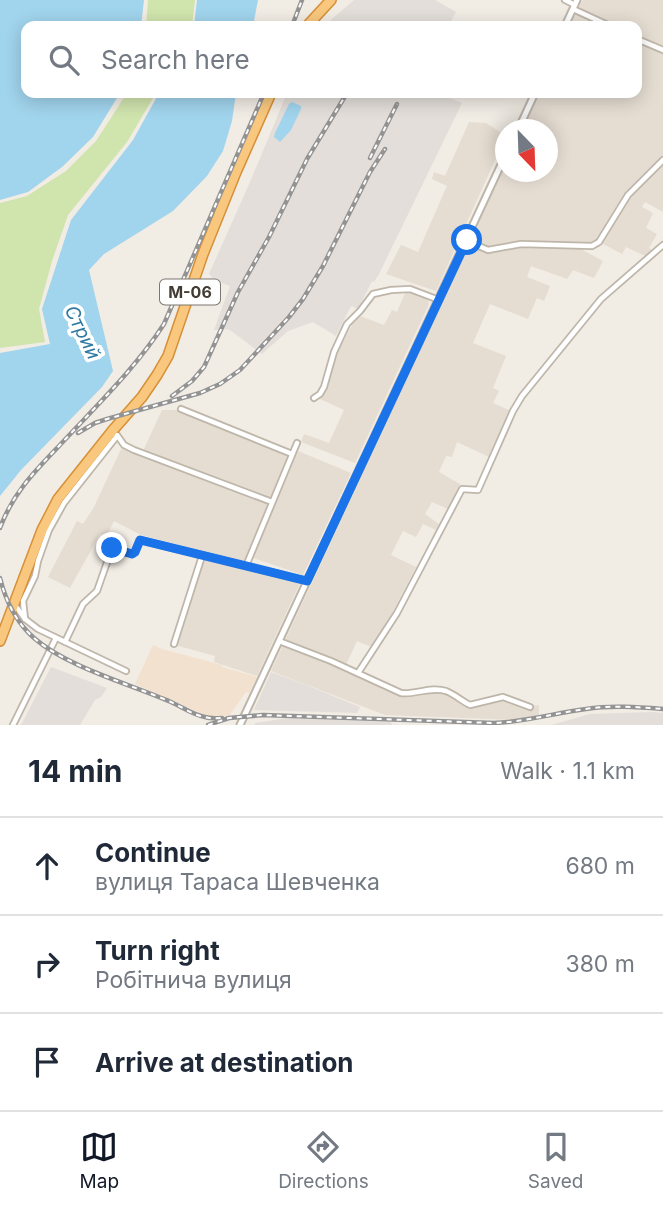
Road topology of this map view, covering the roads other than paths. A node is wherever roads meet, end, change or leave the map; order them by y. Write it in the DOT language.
graph roads {
  1 [pos="331,0"];
  2 [pos="565,0"];
  3 [pos="575,5"];
  4 [pos="312,21"];
  5 [pos="567,21"];
  6 [pos="602,21"];
  7 [pos="642,41"];
  8 [pos="663,50"];
  9 [pos="269,98"];
  10 [pos="533,98"];
  11 [pos="523,119"];
  12 [pos="663,160"];
  13 [pos="495,180"];
  14 [pos="467,240"];
  15 [pos="663,245"];
  16 [pos="439,300"];
  17 [pos="314,398"];
  18 [pos="181,409"];
  19 [pos="115,433"];
  20 [pos="297,443"];
  21 [pos="292,454"];
  22 [pos="272,502"];
  23 [pos="202,556"];
  24 [pos="246,566"];
  25 [pos="307,581"];
  26 [pos="14,605"];
  27 [pos="25,619"];
  28 [pos="56,638"];
  29 [pos="0,641"];
  30 [pos="279,641"];
  31 [pos="65,642"];
  32 [pos="174,644"];
  33 [pos="126,671"];
  34 [pos="358,674"];
  35 [pos="530,707"];
  36 [pos="13,725"];
  37 [pos="240,725"];
  1 -- 4 [label="highway"];
  2 -- 3 [label="street"];
  3 -- 5 [label="street"];
  3 -- 6 [label="street"];
  7 -- 8 [label="street"];
  9 -- 19 [label="highway, М-06"];
  10 -- 11 [label="street"];
  12 -- 14 [label="street"];
  13 -- 14 [label="street"];
  14 -- 16 [label="street"];
  15 -- 34 [label="street"];
  16 -- 17 [label="street"];
  16 -- 25 [label="street"];
  18 -- 21 [label="street"];
  19 -- 22 [label="street"];
  19 -- 26 [label="highway, М-06"];
  19 -- 27 [label="street"];
  20 -- 21 [label="street"];
  21 -- 22 [label="street"];
  22 -- 24 [label="street"];
  23 -- 24 [label="street"];
  23 -- 31 [label="street"];
  23 -- 32 [label="street"];
  24 -- 25 [label="street"];
  25 -- 30 [label="street"];
  26 -- 27 [label="street"];
  26 -- 29 [label="highway, М-06"];
  27 -- 28 [label="street"];
  28 -- 31 [label="street"];
  28 -- 36 [label="street"];
  30 -- 34 [label="street"];
  30 -- 37 [label="street"];
  31 -- 33 [label="street"];
  34 -- 35 [label="street"];
}
